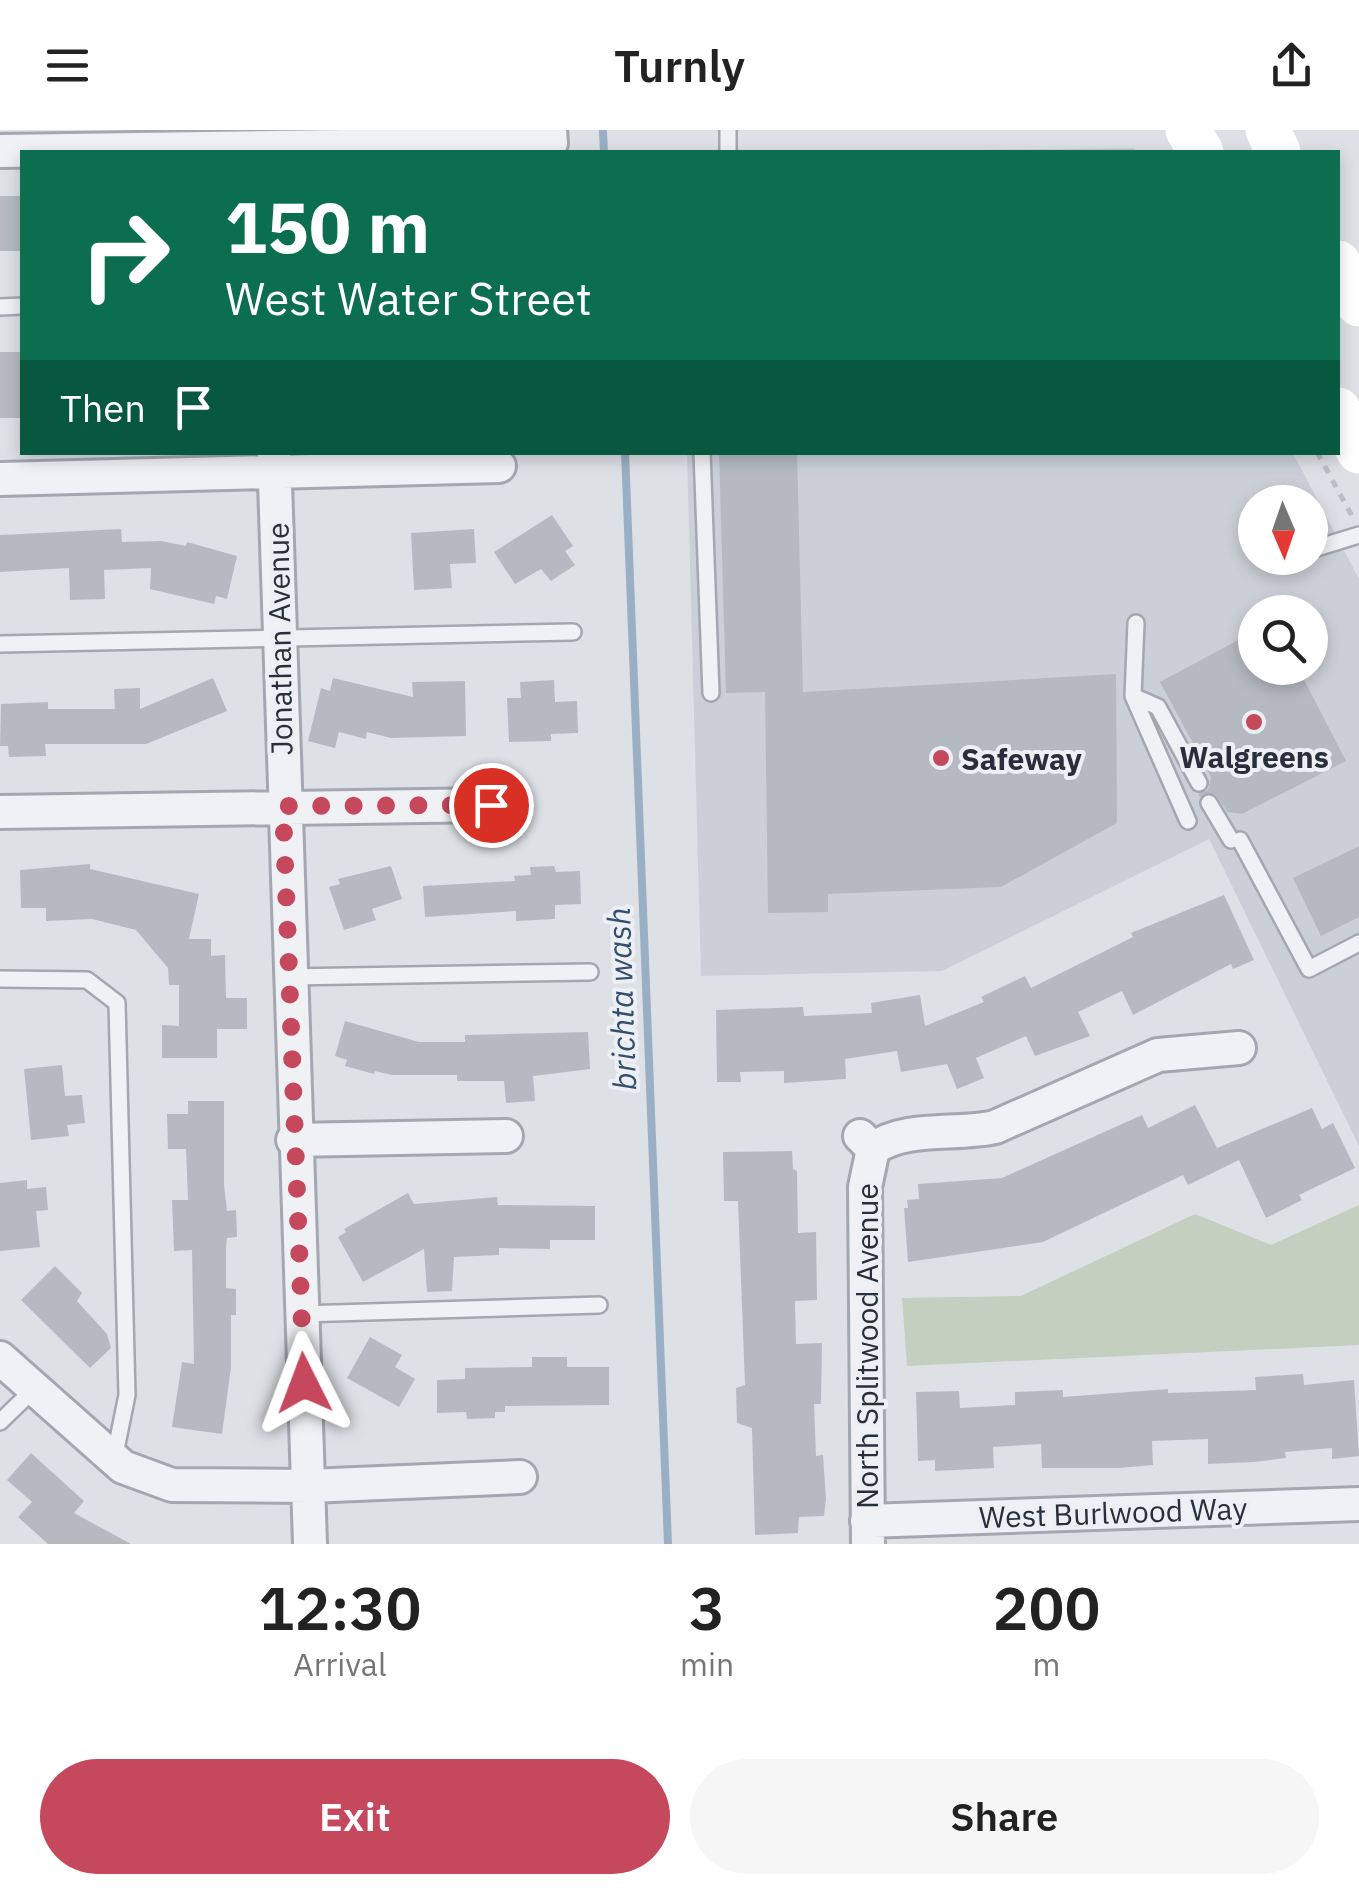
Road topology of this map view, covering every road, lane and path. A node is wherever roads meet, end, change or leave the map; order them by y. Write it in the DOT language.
graph roads {
  1 [pos="550,130"];
  2 [pos="263,143"];
  3 [pos="33,150"];
  4 [pos="1340,414"];
  5 [pos="1359,451"];
  6 [pos="702,455"];
  7 [pos="1319,455"];
  8 [pos="274,463"];
  9 [pos="498,466"];
  10 [pos="0,479"];
  11 [pos="1359,531"];
  12 [pos="1328,543"];
  13 [pos="1136,624"];
  14 [pos="573,632"];
  15 [pos="279,636"];
  16 [pos="0,644"];
  17 [pos="711,692"];
  18 [pos="1133,696"];
  19 [pos="1198,784"];
  20 [pos="1210,803"];
  21 [pos="491,805"];
  22 [pos="283,806"];
  23 [pos="0,812"];
  24 [pos="1188,821"];
  25 [pos="1359,943"];
  26 [pos="590,972"];
  27 [pos="288,977"];
  28 [pos="0,979"];
  29 [pos="1239,1048"];
  30 [pos="506,1136"];
  31 [pos="293,1140"];
  32 [pos="599,1305"];
  33 [pos="301,1314"];
  34 [pos="0,1358"];
  35 [pos="34,1389"];
  36 [pos="0,1422"];
  37 [pos="114,1459"];
  38 [pos="520,1477"];
  39 [pos="309,1486"];
  40 [pos="1359,1504"];
  41 [pos="867,1532"];
  42 [pos="310,1544"];
  1 -- 2 [label="street"];
  2 -- 3 [label="street"];
  4 -- 5 [label="main road"];
  6 -- 17 [label="lane"];
  7 -- 11 [label="path"];
  8 -- 9 [label="street"];
  8 -- 10 [label="street"];
  8 -- 15 [label="street, Jonathan Avenue"];
  11 -- 12 [label="lane"];
  13 -- 18 [label="lane"];
  14 -- 15 [label="lane"];
  15 -- 16 [label="lane"];
  15 -- 22 [label="street, Jonathan Avenue"];
  18 -- 19 [label="lane"];
  18 -- 24 [label="lane"];
  20 -- 25 [label="lane"];
  21 -- 22 [label="street"];
  22 -- 23 [label="street"];
  22 -- 27 [label="street, Jonathan Avenue"];
  26 -- 27 [label="lane"];
  27 -- 31 [label="street, Jonathan Avenue"];
  28 -- 37 [label="lane"];
  29 -- 41 [label="street, North Splitwood Avenue"];
  30 -- 31 [label="street"];
  31 -- 33 [label="street, Jonathan Avenue"];
  32 -- 33 [label="lane"];
  33 -- 39 [label="street, Jonathan Avenue"];
  34 -- 35 [label="street"];
  35 -- 36 [label="lane"];
  35 -- 37 [label="street"];
  37 -- 39 [label="street"];
  38 -- 39 [label="street"];
  39 -- 42 [label="street, Jonathan Avenue"];
  40 -- 41 [label="street, West Burlwood Way"];
}
